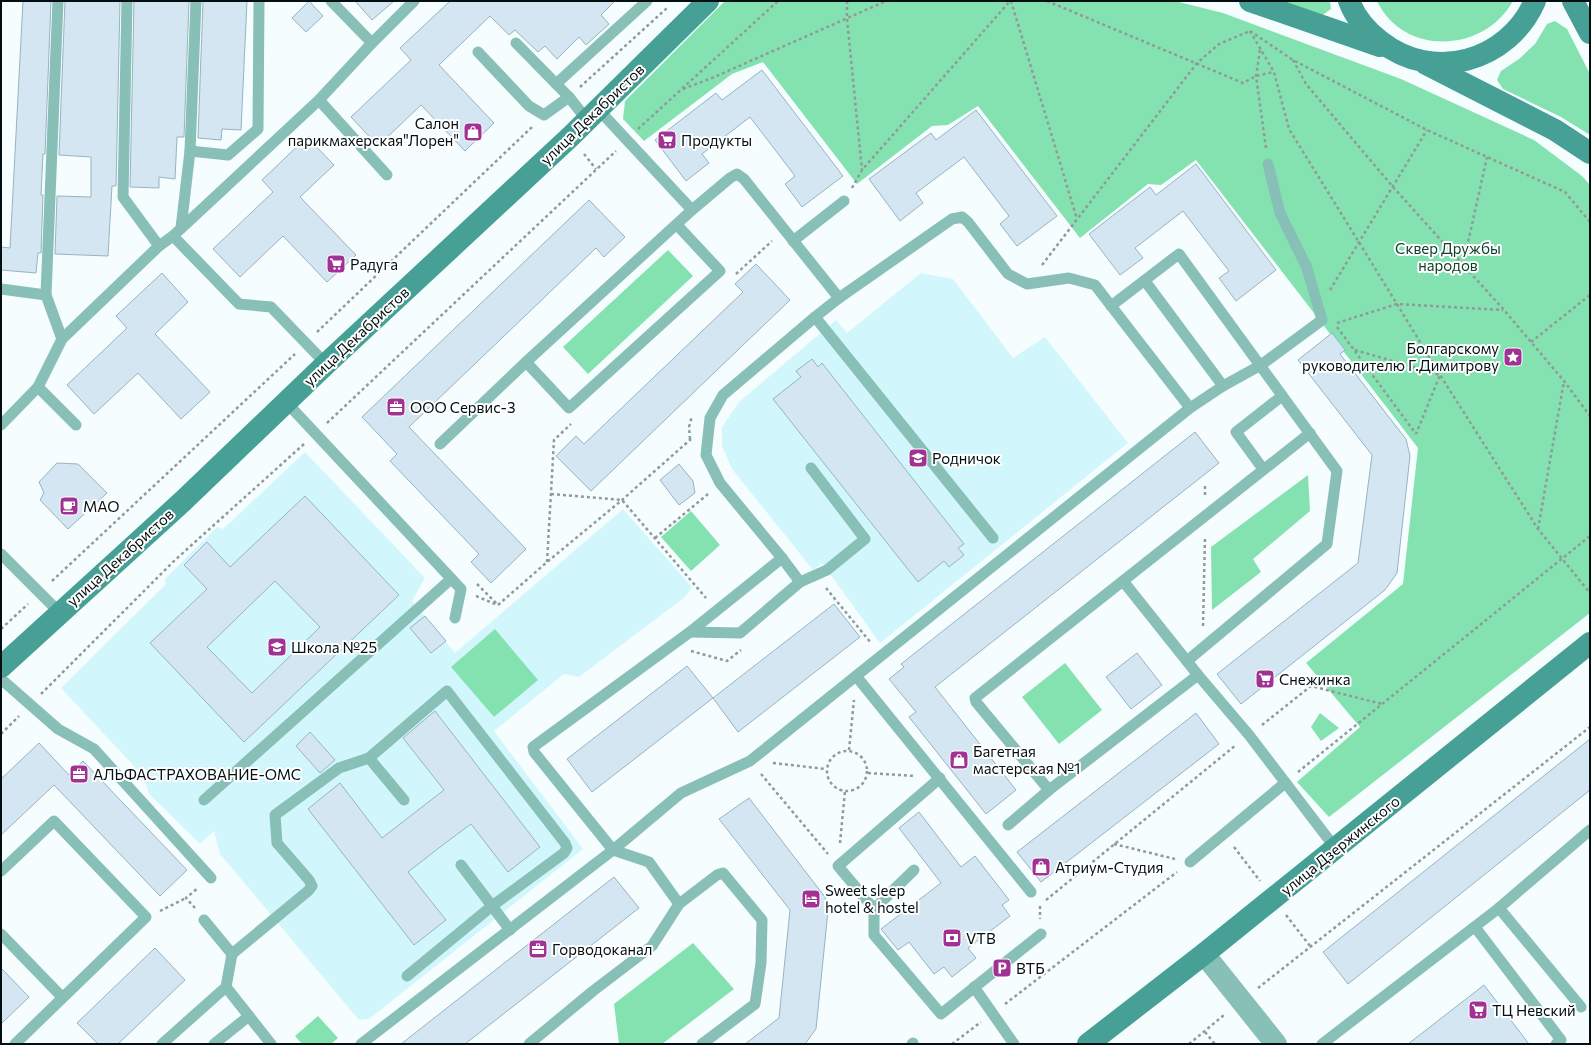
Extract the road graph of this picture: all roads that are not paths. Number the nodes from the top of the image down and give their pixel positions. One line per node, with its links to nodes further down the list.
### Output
1 (58, 1): 36 (lane)
2 (127, 1): 33 (lane)
3 (196, 1): 23 (lane)
4 (259, 1): 23 (lane)
5 (331, 1): 14 (lane)
6 (414, 1): 14 (lane)
7 (647, 1): 19 (lane)
8 (708, 1): 22 (main road, улица Декабристов)
9 (1250, 1): 16 (main road)
10 (1349, 1): 16 (main road)
11 (1536, 1): 18 (main road)
12 (1573, 1): 13 (main road)
13 (1590, 33)
14 (372, 43): 21 (lane)
15 (516, 43): 19 (lane)
16 (1391, 50): 18 (main road)
17 (478, 52): 20 (lane)
18 (1420, 61): 24 (main road)
19 (556, 84): 20 (lane)
20 (568, 98): 22 (lane)
21 (319, 100): 26 (lane); 30 (lane)
22 (592, 115): 28 (lane); 42 (main road, улица Декабристов)
23 (190, 151): 30 (lane)
24 (1590, 153)
25 (1268, 164): 43 (lane)
26 (387, 174)
27 (844, 201): 32 (lane)
28 (692, 210): 29 (lane); 32 (lane)
29 (677, 225): 41 (lane); 41 (lane)
30 (181, 228): 31 (lane)
31 (173, 236): 33 (lane); 42 (lane)
32 (793, 241): 37 (lane)
33 (159, 246): 40 (lane)
34 (1145, 281): 38 (lane); 43 (lane); 44 (lane)
35 (1, 289): 36 (lane)
36 (46, 295): 40 (lane)
37 (839, 298): 38 (lane); 39 (lane)
38 (1111, 306): 48 (lane)
39 (815, 317): 55 (lane); 57 (lane)
40 (62, 339): 45 (lane)
41 (526, 362): 52 (lane)
42 (326, 364): 47 (main road, улица Декабристов)
43 (1261, 365): 44 (lane); 46 (lane)
44 (1223, 386): 48 (lane)
45 (38, 387): 49 (lane); 50 (lane)
46 (1282, 396): 51 (lane); 54 (lane)
47 (286, 402): 58 (lane); 61 (main road, улица Декабристов)
48 (1190, 408): 68 (lane)
49 (1, 425)
50 (76, 425)
51 (1310, 433): 54 (lane); 65 (lane)
52 (440, 444)
53 (811, 468): 60 (lane)
54 (1263, 469): 59 (lane)
55 (992, 538)
56 (1, 554): 61 (lane)
57 (782, 558): 60 (lane); 63 (lane)
58 (451, 579): 62 (lane); 74 (lane)
59 (1123, 581): 65 (lane); 73 (lane)
60 (800, 582): 63 (lane)
61 (60, 613): 66 (main road, улица Декабристов)
62 (455, 618)
63 (690, 632): 79 (lane)
64 (1590, 643): 78 (main road, улица Дзержинского)
65 (1187, 661): 67 (lane)
66 (1, 667)
67 (1198, 675): 72 (lane); 73 (lane)
68 (856, 676): 71 (lane); 79 (lane)
69 (1, 679): 84 (lane)
70 (369, 758): 75 (lane); 87 (lane); 95 (lane)
71 (940, 778): 85 (lane); 89 (lane)
72 (1285, 783): 78 (lane); 80 (lane)
73 (1049, 790): 76 (lane)
74 (204, 800)
75 (404, 800)
76 (1008, 825)
77 (1590, 830): 88 (lane)
78 (1336, 849): 96 (main road, улица Дзержинского)
79 (613, 850): 86 (lane); 92 (lane)
80 (1190, 862)
81 (460, 865): 87 (lane)
82 (914, 870): 89 (lane)
83 (1, 871): 100 (lane)
84 (211, 878)
85 (1031, 892)
86 (679, 904): 103 (lane); 110 (lane)
87 (492, 906): 92 (lane); 97 (lane)
88 (1499, 908): 91 (lane); 101 (lane)
89 (874, 909): 99 (lane)
90 (204, 920): 95 (lane)
91 (1475, 927): 114 (lane); 115 (lane)
92 (510, 930): 108 (lane)
93 (1, 934): 100 (lane)
94 (1041, 934): 99 (lane)
95 (232, 954): 98 (lane)
96 (1204, 954): 112 (main road, улица Дзержинского); 113 (street)
97 (407, 976)
98 (226, 987): 102 (lane); 105 (lane)
99 (974, 987): 111 (lane)
100 (62, 997): 104 (lane)
101 (1581, 1007)
102 (249, 1016): 106 (lane); 107 (lane)
103 (542, 1040): 109 (lane)
104 (14, 1044)
105 (162, 1044)
106 (214, 1044)
107 (271, 1044)
108 (361, 1044)
109 (529, 1044)
110 (702, 1044)
111 (1014, 1044)
112 (1088, 1044)
113 (1276, 1044)
114 (1322, 1044)
115 (1556, 1044)

